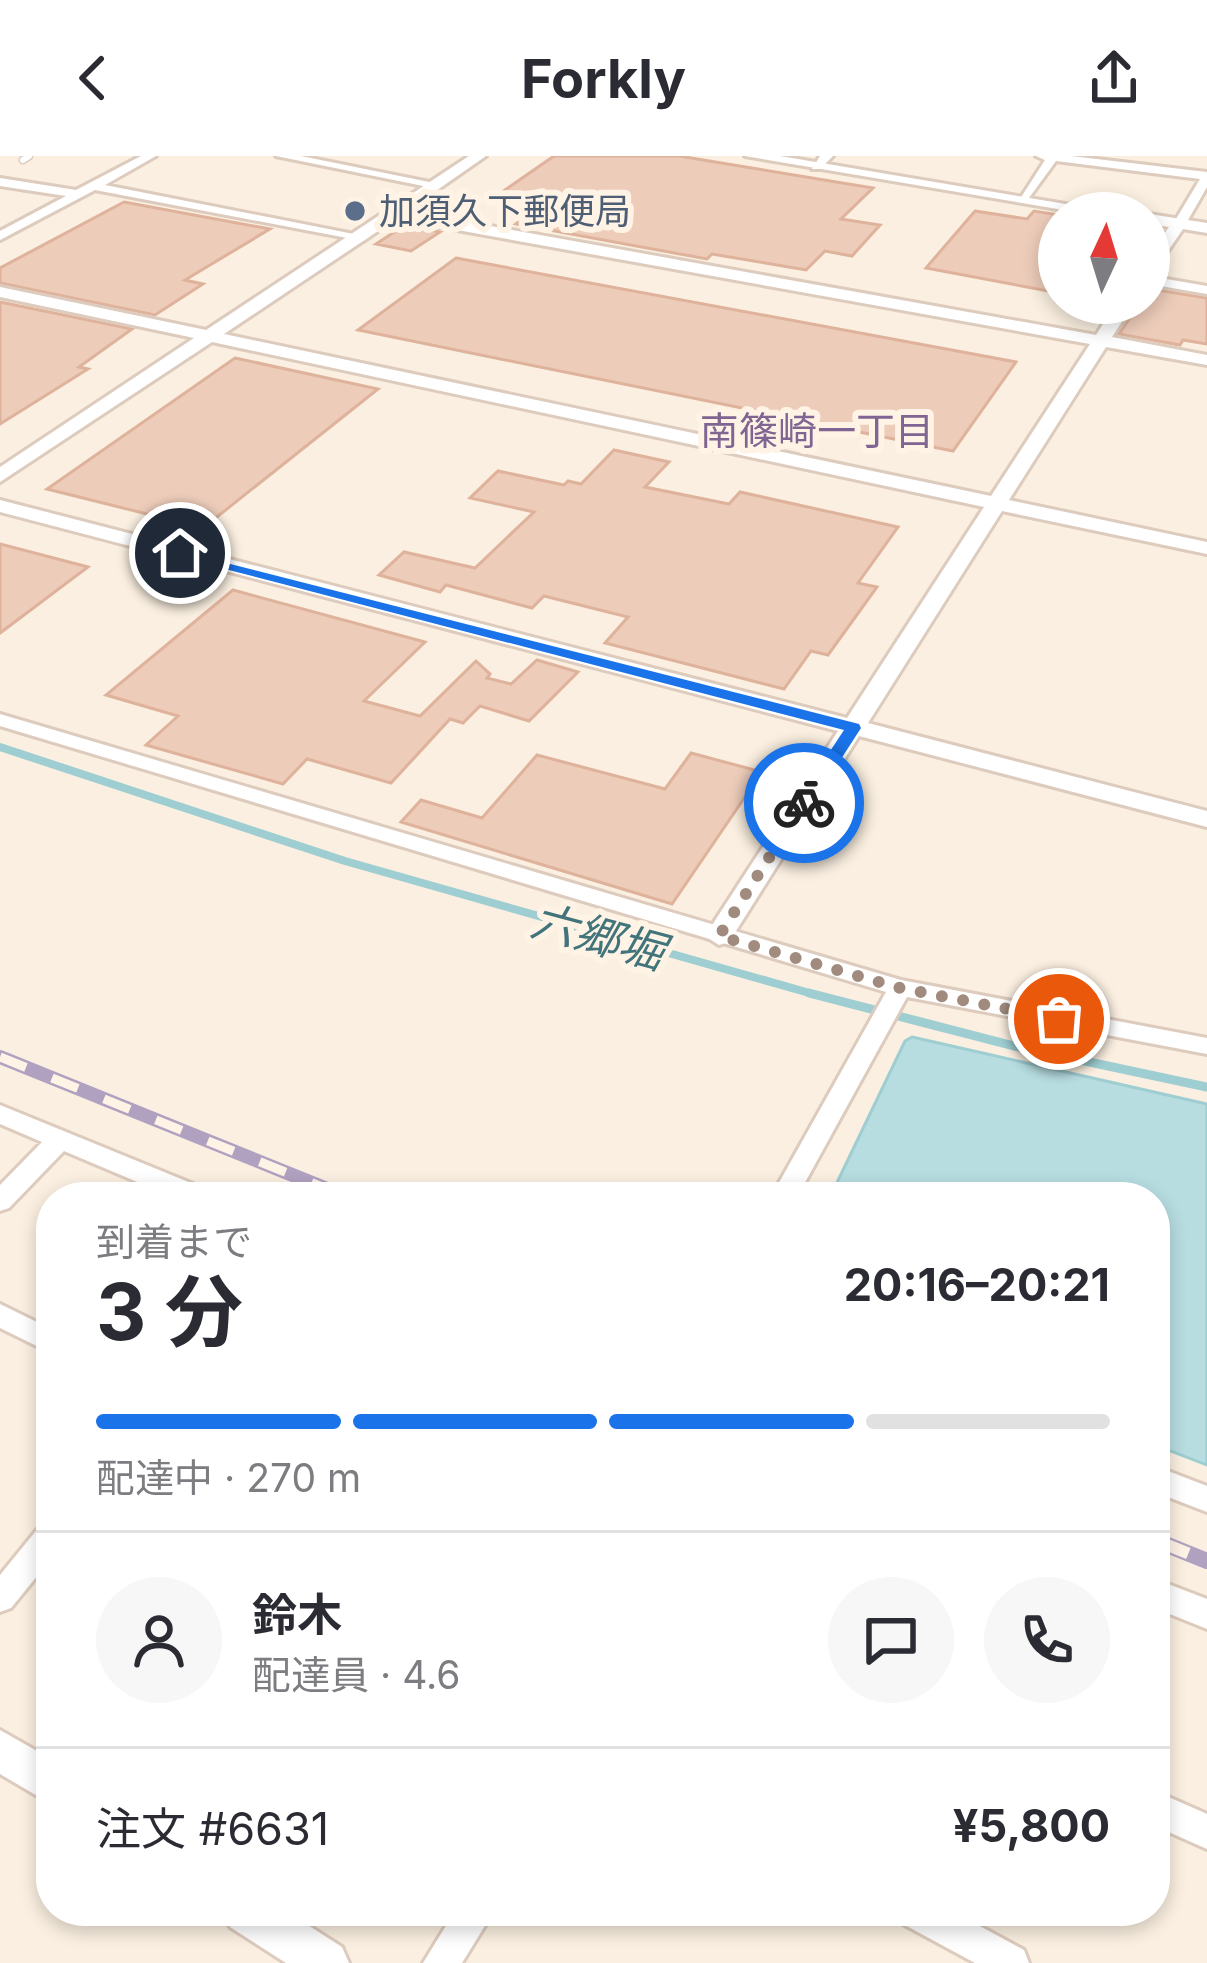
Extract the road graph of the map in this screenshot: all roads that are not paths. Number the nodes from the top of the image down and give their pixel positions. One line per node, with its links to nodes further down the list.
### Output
1 (151, 156): 11 (street)
2 (282, 156): 10 (street)
3 (479, 156): 10 (street)
4 (752, 156): 7 (street)
5 (1042, 156): 6 (street)
6 (1053, 158): 8 (street); 13 (street)
7 (822, 161): 13 (street)
8 (1207, 177): 17 (street)
9 (0, 182): 12 (street)
10 (438, 185): 15 (street)
11 (91, 186): 12 (street); 20 (street)
12 (76, 194): 19 (street)
13 (1022, 199): 14 (street)
14 (1038, 202)
15 (396, 214): 20 (street); 27 (street)
16 (1170, 222): 17 (street)
17 (1179, 224): 18 (street); 21 (street)
18 (1207, 228)
19 (0, 236)
20 (363, 237): 26 (street)
21 (1170, 237)
22 (1170, 284): 23 (street)
23 (1207, 290)
24 (0, 292): 26 (street)
25 (1112, 324): 27 (street)
26 (213, 338): 29 (street); 30 (street)
27 (1100, 342): 28 (street); 30 (street)
28 (1207, 360)
29 (0, 476)
30 (997, 503): 32 (street); 34 (street)
31 (0, 506): 34 (street)
32 (1207, 548)
33 (0, 720): 36 (street)
34 (853, 728): 35 (street); 36 (street)
35 (1207, 819)
36 (719, 936): 37 (street)
37 (900, 988): 38 (street); 42 (street)
38 (1207, 1046)
39 (0, 1114): 40 (street)
40 (60, 1139): 41 (street); 43 (street)
41 (163, 1182)
42 (792, 1182)
43 (0, 1201)
44 (3, 1321): 45 (street)
45 (36, 1335)
46 (1170, 1485): 47 (street)
47 (1207, 1499)
48 (36, 1554): 49 (street)
49 (0, 1598)
50 (1170, 1599): 51 (street)
51 (1207, 1614)
52 (0, 1750): 53 (street)
53 (36, 1774)
54 (1170, 1815): 55 (street)
55 (1207, 1832)
56 (269, 1926): 59 (street)
57 (466, 1926): 60 (street)
58 (947, 1926): 61 (street)
59 (326, 1963)
60 (441, 1963)
61 (1011, 1963)

